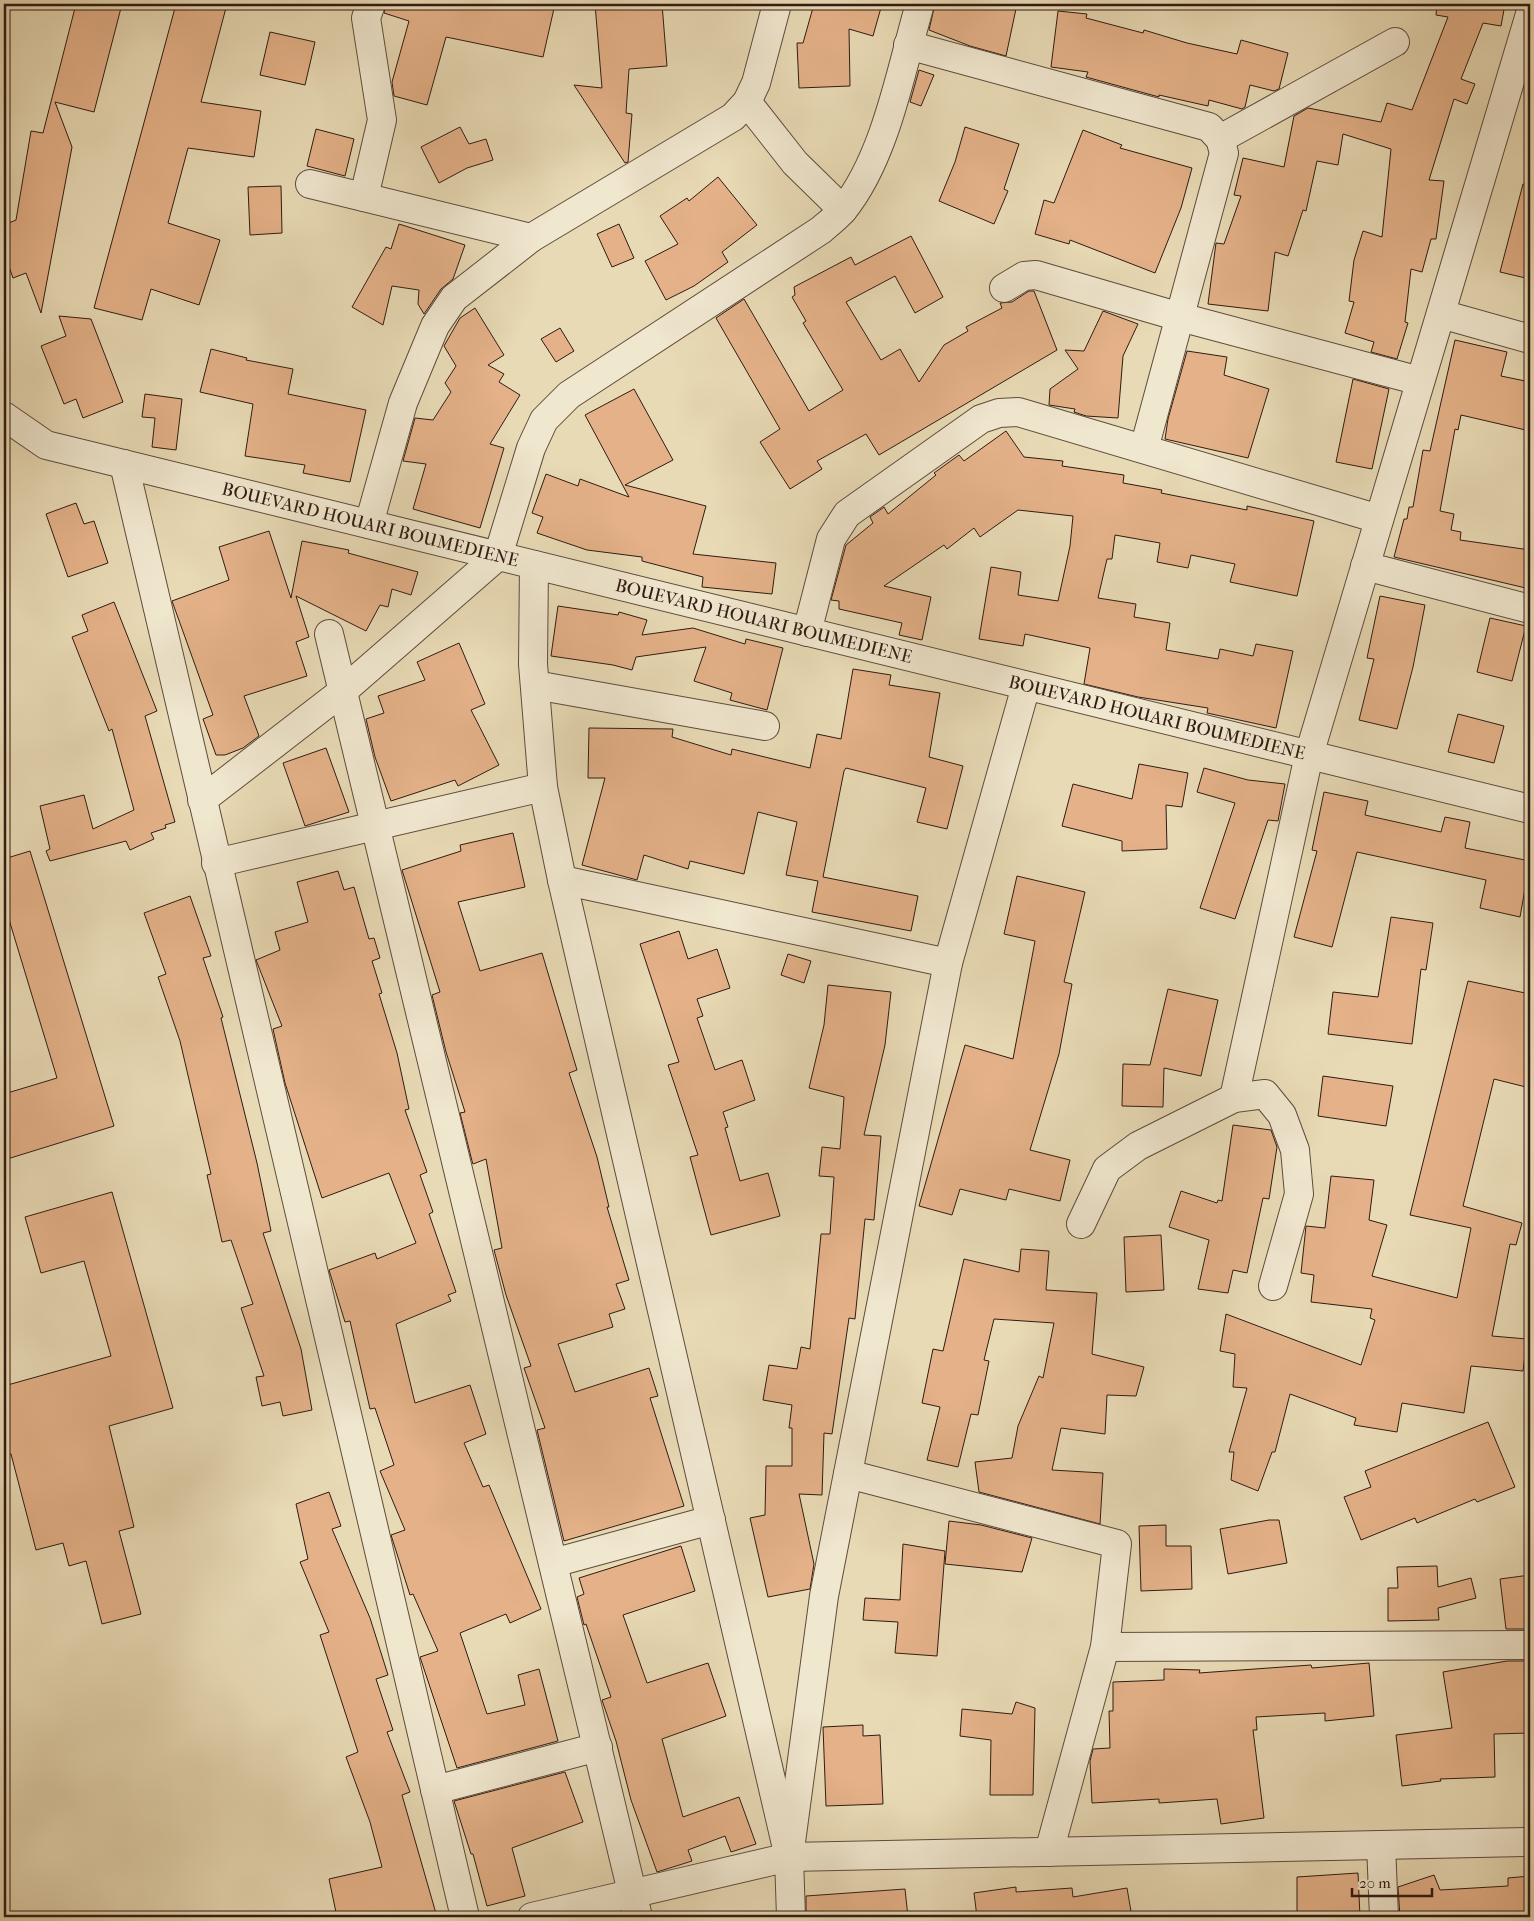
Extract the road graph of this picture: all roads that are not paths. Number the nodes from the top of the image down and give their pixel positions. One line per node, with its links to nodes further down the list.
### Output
1 (370, 4): 10 (street)
2 (777, 4): 7 (street)
3 (920, 4): 6 (street)
4 (1530, 14): 14 (street)
5 (1395, 42): 8 (street)
6 (908, 45): 8 (street); 11 (street)
7 (747, 102): 11 (street); 12 (street)
8 (1220, 138): 15 (street)
9 (310, 184): 10 (street)
10 (364, 197): 12 (street)
11 (843, 210): 23 (street)
12 (531, 238): 22 (street)
13 (1004, 288): 15 (street)
14 (1440, 314): 16 (street); 17 (street)
15 (1180, 317): 17 (street); 19 (street)
16 (1530, 339)
17 (1420, 381): 21 (street)
18 (4, 416): 20 (street, BOUEVARD HOUARI BOUMEDIENE)
19 (1144, 449): 21 (street); 27 (street)
20 (124, 464): 22 (street, BOUEVARD HOUARI BOUMEDIENE); 35 (street)
21 (1379, 519): 25 (street)
22 (369, 524): 23 (street, BOUEVARD HOUARI BOUMEDIENE)
23 (498, 556): 24 (street, BOUEVARD HOUARI BOUMEDIENE); 31 (street)
24 (534, 565): 27 (street, BOUEVARD HOUARI BOUMEDIENE); 29 (street)
25 (1365, 566): 26 (street); 33 (street)
26 (1530, 609)
27 (807, 632): 30 (street, BOUEVARD HOUARI BOUMEDIENE)
28 (329, 634): 31 (street)
29 (535, 685): 32 (street); 34 (street)
30 (1026, 686): 33 (street, BOUEVARD HOUARI BOUMEDIENE); 40 (street)
31 (342, 691): 35 (street); 37 (street)
32 (765, 726)
33 (1309, 755): 36 (street, BOUEVARD HOUARI BOUMEDIENE); 41 (street)
34 (543, 787): 37 (street); 39 (street)
35 (202, 800): 38 (street)
36 (1530, 809)
37 (375, 827): 38 (street); 46 (street)
38 (216, 863): 50 (street)
39 (562, 880): 40 (street); 45 (street)
40 (948, 964): 44 (street)
41 (1234, 1098): 42 (street); 43 (street)
42 (1081, 1224)
43 (1273, 1286)
44 (848, 1474): 48 (street); 54 (street)
45 (711, 1520): 46 (street); 54 (street)
46 (553, 1563): 49 (street)
47 (1530, 1645): 48 (street)
48 (1105, 1647): 53 (street)
49 (598, 1748): 50 (street); 55 (street)
50 (435, 1790): 56 (street)
51 (1530, 1842): 52 (street)
52 (1382, 1845): 53 (street); 59 (street)
53 (1049, 1852): 54 (street)
54 (789, 1857): 55 (street); 58 (street)
55 (636, 1905): 57 (street)
56 (465, 1917)
57 (532, 1917)
58 (791, 1917)
59 (1384, 1917)

